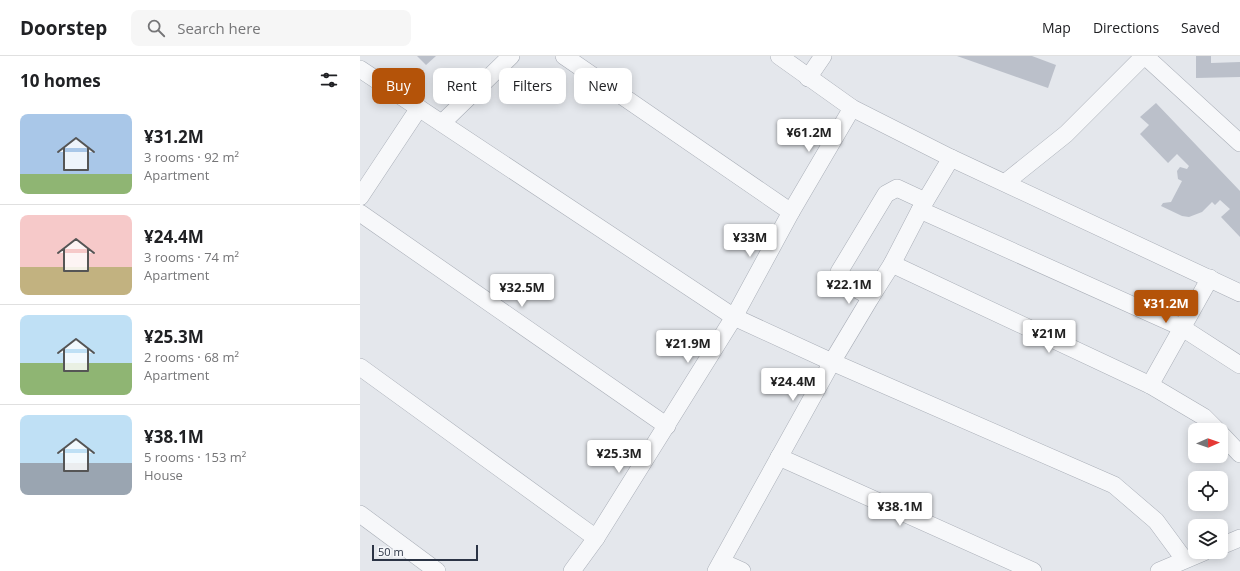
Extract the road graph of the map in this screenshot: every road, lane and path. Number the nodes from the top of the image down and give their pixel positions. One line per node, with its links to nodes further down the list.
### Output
1 (511, 56): 10 (street)
2 (564, 56): 16 (street)
3 (780, 56): 7 (street)
4 (823, 56): 7 (street)
5 (1144, 56): 11 (street); 13 (street)
6 (360, 69): 8 (street)
7 (808, 78): 9 (street)
8 (419, 108): 10 (street); 14 (street)
9 (852, 108): 12 (street); 16 (street)
10 (442, 123): 22 (street)
11 (1240, 143)
12 (951, 158): 13 (street); 15 (street)
13 (1006, 182): 19 (street)
14 (360, 197)
15 (923, 205): 18 (street); 21 (street); 23 (street)
16 (791, 212): 22 (street)
17 (360, 213): 29 (street)
18 (892, 264): 21 (street); 27 (street)
19 (1210, 278): 20 (street); 23 (street)
20 (1240, 293)
21 (870, 297): 24 (street)
22 (734, 317): 24 (street); 29 (street)
23 (1181, 327): 25 (street); 27 (street)
24 (832, 362): 32 (street); 38 (street)
25 (1240, 365)
26 (360, 367): 34 (street)
27 (1150, 385): 28 (street)
28 (1210, 423)
29 (667, 426): 34 (street)
30 (1228, 441): 31 (street)
31 (1240, 454)
32 (778, 457): 39 (street); 43 (street)
33 (360, 514): 40 (street)
34 (596, 538): 41 (street)
35 (1240, 538): 36 (street)
36 (1228, 543)
37 (1188, 558): 38 (street)
38 (1184, 559): 44 (street)
39 (719, 566): 42 (street)
40 (438, 571)
41 (572, 571)
42 (742, 571)
43 (1033, 571)
44 (1159, 571)

